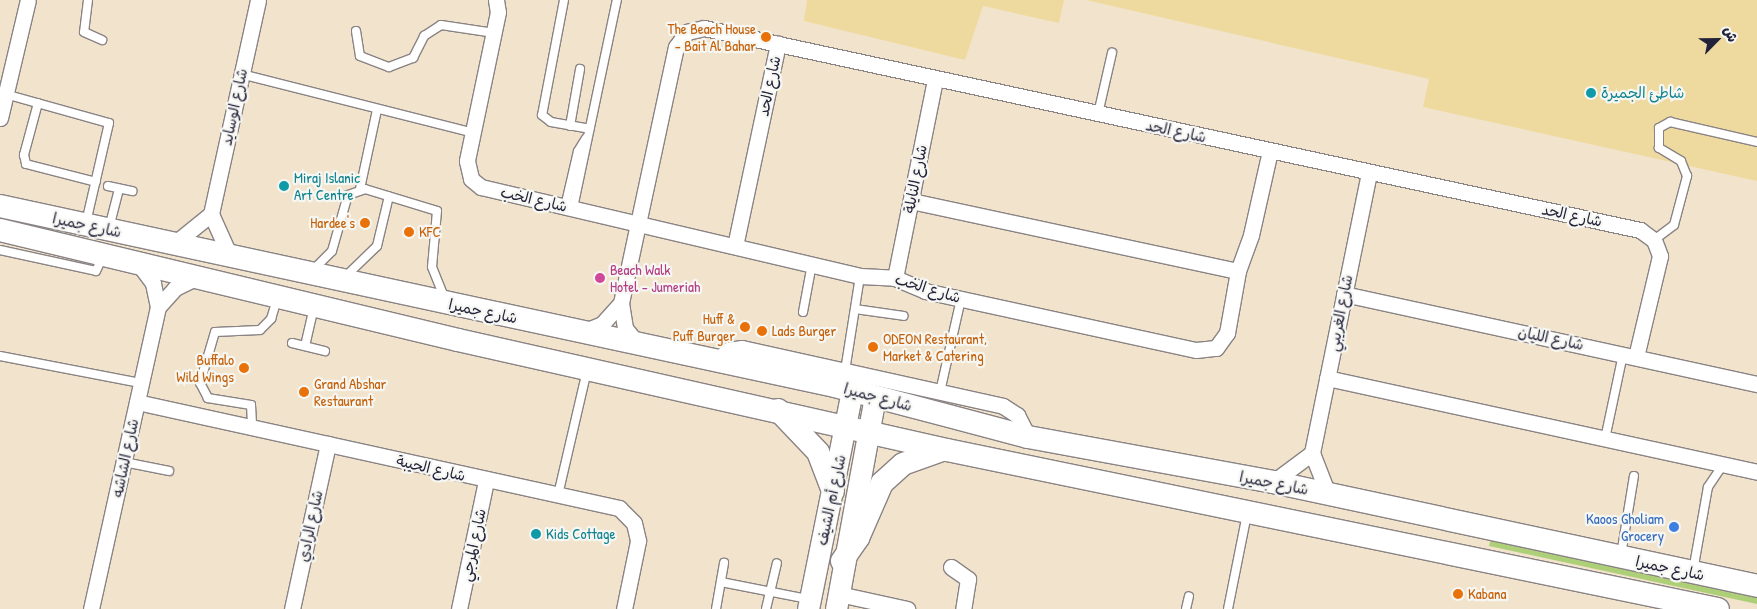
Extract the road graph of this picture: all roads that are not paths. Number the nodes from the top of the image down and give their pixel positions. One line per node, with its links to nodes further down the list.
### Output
1 (28, 0): 15 (street)
2 (88, 0): 9 (lane)
3 (258, 0): 13 (street, شارع الوسايد)
4 (496, 0): 8 (street)
5 (564, 0): 20 (lane)
6 (617, 0): 21 (lane)
7 (356, 31): 8 (lane)
8 (494, 33): 22 (street)
9 (102, 40)
10 (778, 44): 14 (street, شارع الحد); 36 (street); 42 (street, شارع الحد)
11 (1112, 53): 18 (lane)
12 (580, 69): 20 (lane)
13 (241, 74): 17 (lane); 35 (street, شارع الوسايد)
14 (935, 80): 18 (street, شارع الحد); 32 (street, شارع النايلة)
15 (5, 94): 16 (lane); 19 (street)
16 (38, 103): 26 (lane); 26 (lane)
17 (377, 110): 22 (lane); 29 (lane)
18 (1098, 114): 24 (street, شارع الحد)
19 (0, 118)
20 (570, 126): 21 (lane)
21 (588, 129): 34 (lane)
22 (475, 133): 34 (street, شارع الخب)
23 (1757, 142): 40 (lane)
24 (1270, 151): 25 (street, شارع الحد); 49 (street, شارع الخب)
25 (1369, 173): 40 (street, شارع الحد); 55 (street, شارع الغريبي)
26 (96, 182): 37 (lane)
27 (108, 186): 28 (lane)
28 (119, 189): 30 (lane); 39 (lane)
29 (360, 189): 31 (lane); 48 (lane)
30 (132, 191)
31 (389, 196): 53 (lane); 59 (lane)
32 (911, 201): 49 (street); 52 (street, شارع النايلة)
33 (3, 204): 37 (main road, شارع جميرا)
34 (569, 207): 36 (street, شارع الخب)
35 (211, 214): 41 (street); 45 (street)
36 (641, 224): 42 (street, شارع الخب); 57 (street)
37 (86, 225): 39 (main road, شارع جميرا)
38 (0, 230): 44 (main road, شارع جميرا)
39 (109, 230): 41 (main road, شارع جميرا)
40 (1654, 240): 69 (street)
41 (175, 243): 45 (main road, شارع جميرا)
42 (735, 246): 47 (street, شارع الخب)
43 (0, 250): 44 (lane)
44 (104, 253): 46 (main road, شارع جميرا)
45 (229, 254): 48 (main road, شارع جميرا)
46 (134, 260): 50 (main road, شارع جميرا); 60 (street, شارع الشاشه)
47 (812, 264): 51 (street, شارع الخب); 62 (lane)
48 (309, 272): 53 (main road, شارع جميرا)
49 (1238, 272): 56 (street, شارع الخب)
50 (203, 275): 54 (main road, شارع جميرا); 60 (street)
51 (860, 276): 52 (street, شارع الخب); 61 (lane)
52 (895, 278): 56 (street, شارع الخب)
53 (341, 280): 59 (main road, شارع جميرا)
54 (278, 294): 58 (main road, شارع جميرا); 80 (lane)
55 (1344, 294): 69 (street, شارع الليان); 72 (street, شارع الغريبي)
56 (961, 299): 76 (lane)
57 (621, 303): 64 (street); 66 (street)
58 (315, 304): 67 (lane); 71 (main road, شارع جميرا)
59 (447, 304): 64 (main road, شارع جميرا)
60 (158, 306): 74 (street, شارع الشاشه)
61 (855, 309): 63 (lane); 73 (lane)
62 (803, 312)
63 (904, 316)
64 (585, 332): 66 (main road, شارع جميرا)
65 (292, 342): 67 (lane)
66 (637, 343): 73 (main road, شارع جميرا)
67 (305, 346): 68 (lane)
68 (325, 351)
69 (1630, 355): 75 (street, شارع الليان); 84 (lane)
70 (0, 356): 74 (lane)
71 (587, 368): 79 (main road, شارع جميرا); 97 (lane)
72 (1327, 378): 84 (street); 87 (street, شارع الغريبي)
73 (848, 381): 76 (street); 77 (main road, شارع جميرا); 81 (main road, شارع أم الشيف)
74 (140, 383): 78 (street, شارع الشاشه)
75 (1757, 384)
76 (940, 392): 83 (street)
77 (875, 397): 82 (main road, شارع أم الشيف); 83 (main road, شارع جميرا)
78 (137, 402): 80 (street, شارع الحيبة); 88 (street, شارع الشاشه)
79 (775, 408): 81 (main road, شارع جميرا); 95 (main road)
80 (252, 424): 85 (street, شارع الحيبة)
81 (846, 426): 82 (main road, شارع جميرا); 95 (main road, شارع أم الشيف)
82 (869, 431): 86 (main road, شارع جميرا); 100 (main road, شارع أم الشيف)
83 (1028, 437): 94 (main road, شارع جميرا)
84 (1605, 439): 89 (street)
85 (328, 444): 93 (street, شارع الحيبة); 112 (street, شارع الرادي)
86 (947, 450): 98 (main road, شارع جميرا); 100 (main road)
87 (1312, 453): 94 (street); 96 (street)
88 (124, 462): 90 (lane); 111 (street, شارع الشاشه)
89 (1723, 465): 91 (street); 104 (lane)
90 (169, 471)
91 (1757, 472)
92 (1634, 476): 99 (lane)
93 (486, 481): 97 (street, شارع الحيبة); 113 (street, شارع المرجي)
94 (1273, 482): 96 (main road, شارع جميرا)
95 (833, 491): 110 (main road, شارع أم الشيف)
96 (1328, 494): 99 (main road, شارع جميرا)
97 (558, 495): 114 (street, شارع الحيبة)
98 (1248, 510): 120 (lane); 121 (main road, شارع جميرا)
99 (1621, 558): 104 (main road, شارع جميرا)
100 (842, 561): 109 (main road, شارع أم الشيف)
101 (724, 563): 105 (lane)
102 (776, 563): 107 (lane)
103 (951, 567): 118 (street)
104 (1693, 573): 106 (main road, شارع جميرا)
105 (721, 582): 107 (lane); 115 (lane)
106 (1757, 586)
107 (770, 592): 110 (lane); 116 (lane)
108 (1189, 596): 119 (lane)
109 (838, 602): 117 (street)
110 (809, 604)
111 (91, 609)
112 (292, 609)
113 (459, 609)
114 (624, 609)
115 (716, 609)
116 (766, 609)
117 (907, 609)
118 (963, 609)
119 (1186, 609)
120 (1228, 609)
121 (1718, 609)

